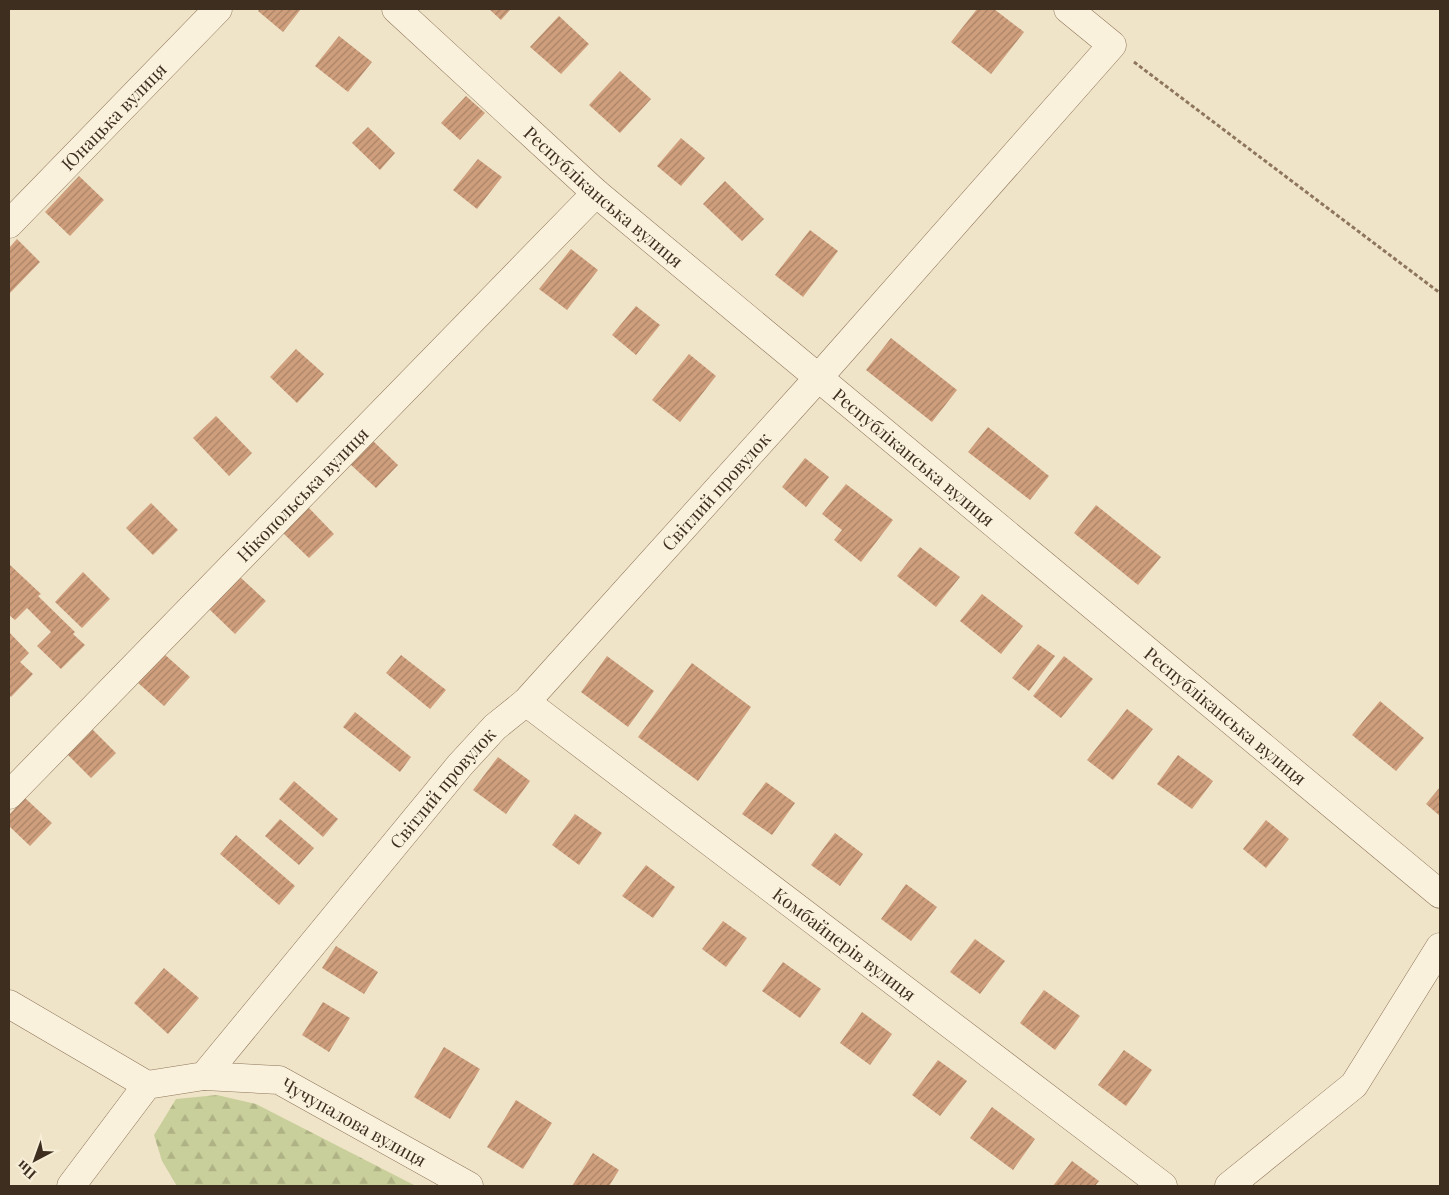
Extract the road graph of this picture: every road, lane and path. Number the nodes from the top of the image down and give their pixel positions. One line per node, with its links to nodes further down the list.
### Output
1 (218, 9): 6 (street, Юнацька вулиця)
2 (396, 9): 5 (street, Республіканська вулиця)
3 (1068, 9): 4 (street)
4 (1112, 45): 7 (path); 8 (street, Світлий провулок)
5 (596, 193): 8 (street, Республіканська вулиця); 10 (street, Нікопольська вулиця)
6 (9, 224)
7 (1440, 292)
8 (818, 378): 9 (street, Світлий провулок); 11 (street, Республіканська вулиця)
9 (526, 702): 14 (street, Світлий провулок); 18 (street, Комбайнерів вулиця)
10 (9, 795)
11 (1440, 894)
12 (1440, 947): 19 (street)
13 (9, 1004): 15 (street)
14 (204, 1076): 15 (street); 17 (street, Чучупалова вулиця)
15 (147, 1084): 16 (street)
16 (71, 1186)
17 (468, 1186)
18 (1163, 1186)
19 (1229, 1186)

